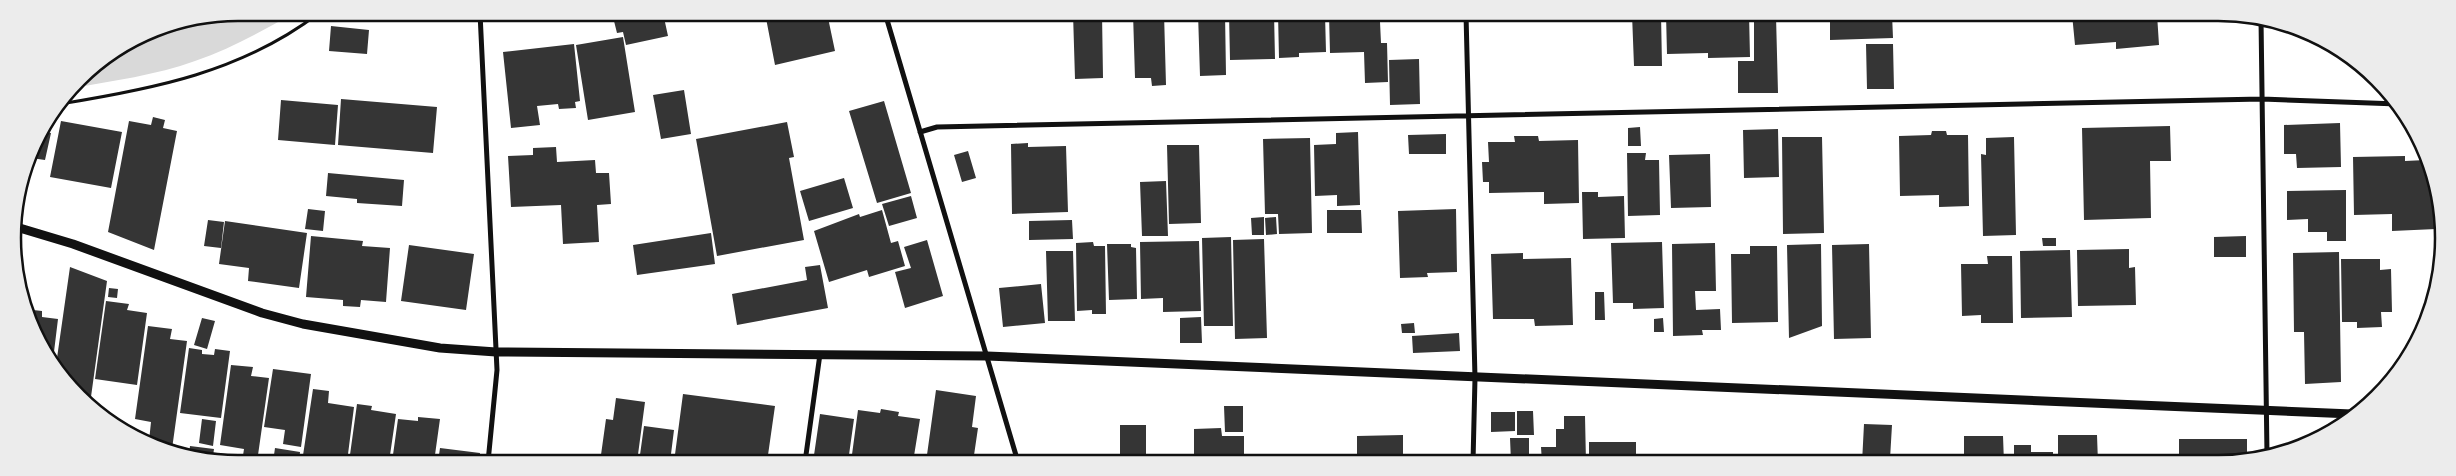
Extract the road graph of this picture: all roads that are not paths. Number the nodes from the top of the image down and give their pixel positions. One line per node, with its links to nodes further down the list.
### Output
1 (480, 21): 10 (street)
2 (887, 21): 8 (street)
3 (1466, 21): 7 (street)
4 (2261, 25): 5 (street)
5 (2262, 99): 6 (street); 7 (street); 14 (street)
6 (2388, 104)
7 (1468, 116): 8 (street); 13 (street)
8 (920, 132): 12 (street)
9 (22, 229): 10 (street)
10 (496, 352): 11 (street); 17 (street)
11 (820, 354): 12 (street); 18 (street)
12 (987, 356): 13 (street); 19 (street)
13 (1475, 378): 14 (street); 20 (street)
14 (2266, 411): 15 (street); 16 (street)
15 (2344, 414)
16 (2267, 449)
17 (489, 455)
18 (806, 455)
19 (1016, 455)
20 (1473, 455)

